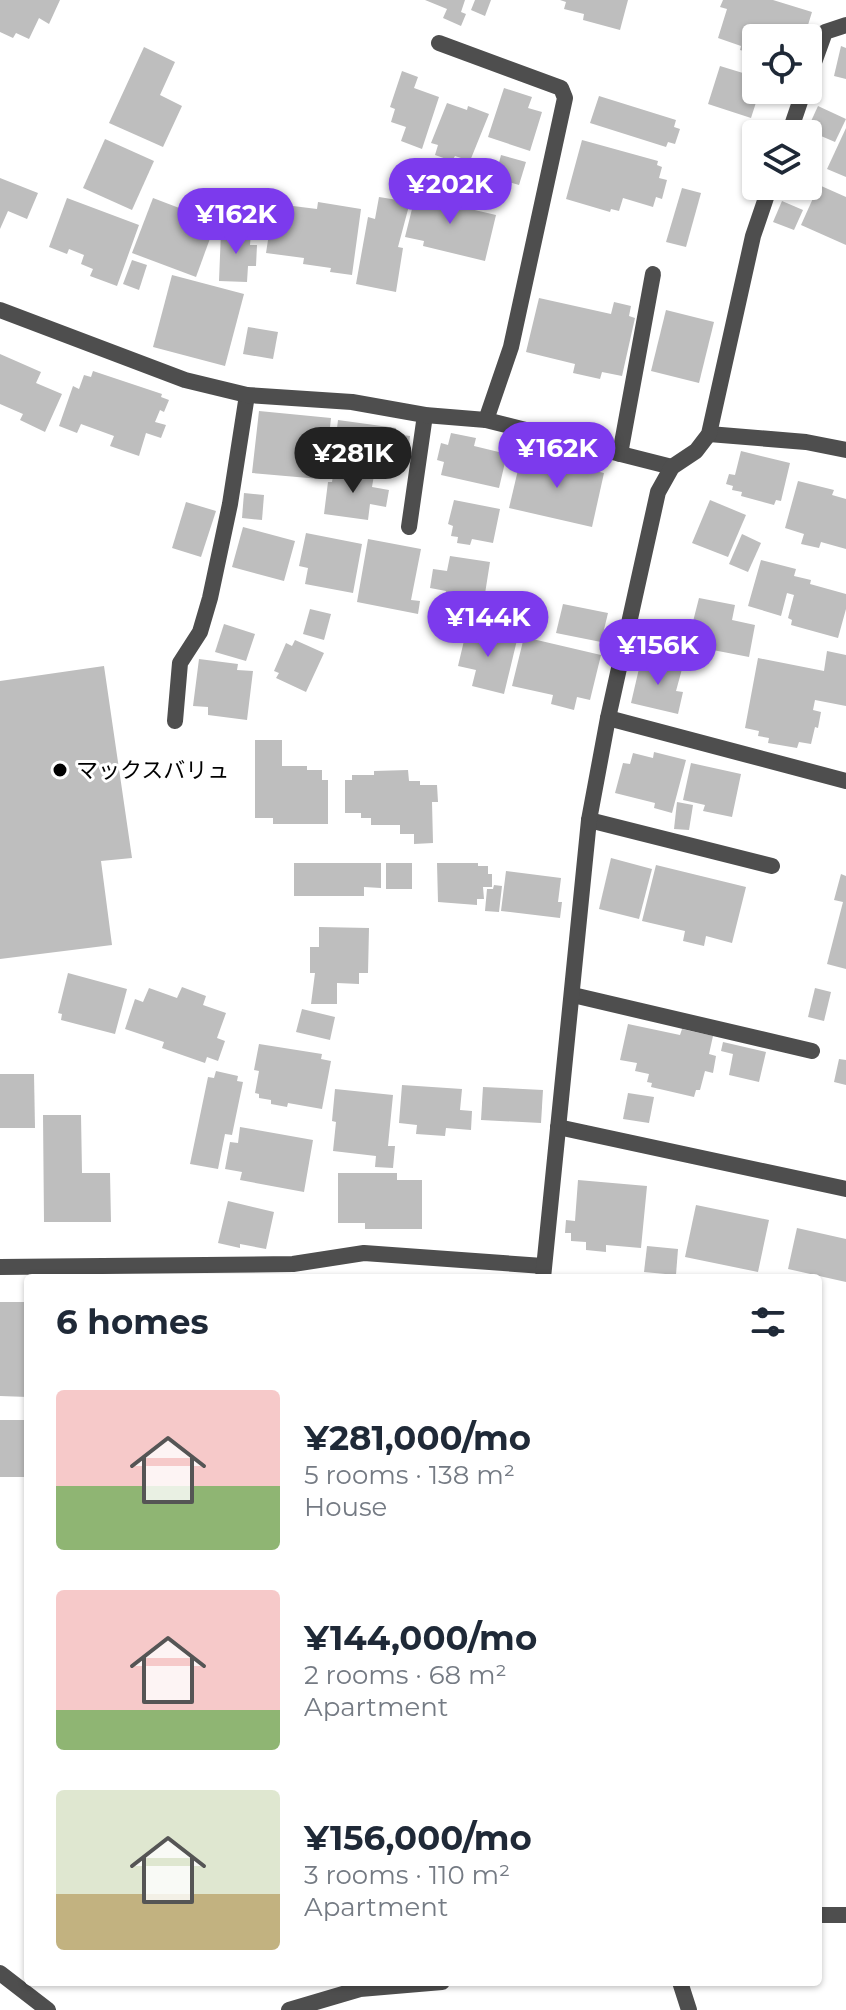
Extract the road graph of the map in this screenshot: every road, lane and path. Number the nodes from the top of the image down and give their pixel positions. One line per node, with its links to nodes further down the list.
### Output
1 (846, 25): 2 (street)
2 (822, 40)
3 (439, 43): 9 (street)
4 (765, 200): 10 (street)
5 (653, 274): 12 (street)
6 (0, 310): 7 (street)
7 (247, 395): 8 (street); 16 (street)
8 (425, 415): 9 (street); 14 (street)
9 (486, 420): 12 (street)
10 (709, 434): 11 (street); 13 (street)
11 (846, 450)
12 (620, 454): 13 (street)
13 (672, 467): 15 (street)
14 (409, 527)
15 (608, 718): 17 (street); 18 (street)
16 (175, 721)
17 (846, 781)
18 (589, 820): 19 (street); 20 (street)
19 (772, 866)
20 (573, 995): 21 (street); 22 (street)
21 (812, 1051)
22 (558, 1127): 23 (street); 27 (street)
23 (846, 1189)
24 (0, 1267): 26 (street)
25 (295, 1271): 26 (street); 27 (street)
26 (66, 1272)
27 (543, 1272)
28 (822, 1915): 29 (street)
29 (846, 1915)
30 (0, 1973): 33 (street)
31 (395, 1986): 34 (street)
32 (681, 1986): 35 (street)
33 (48, 2010)
34 (289, 2010)
35 (689, 2010)

